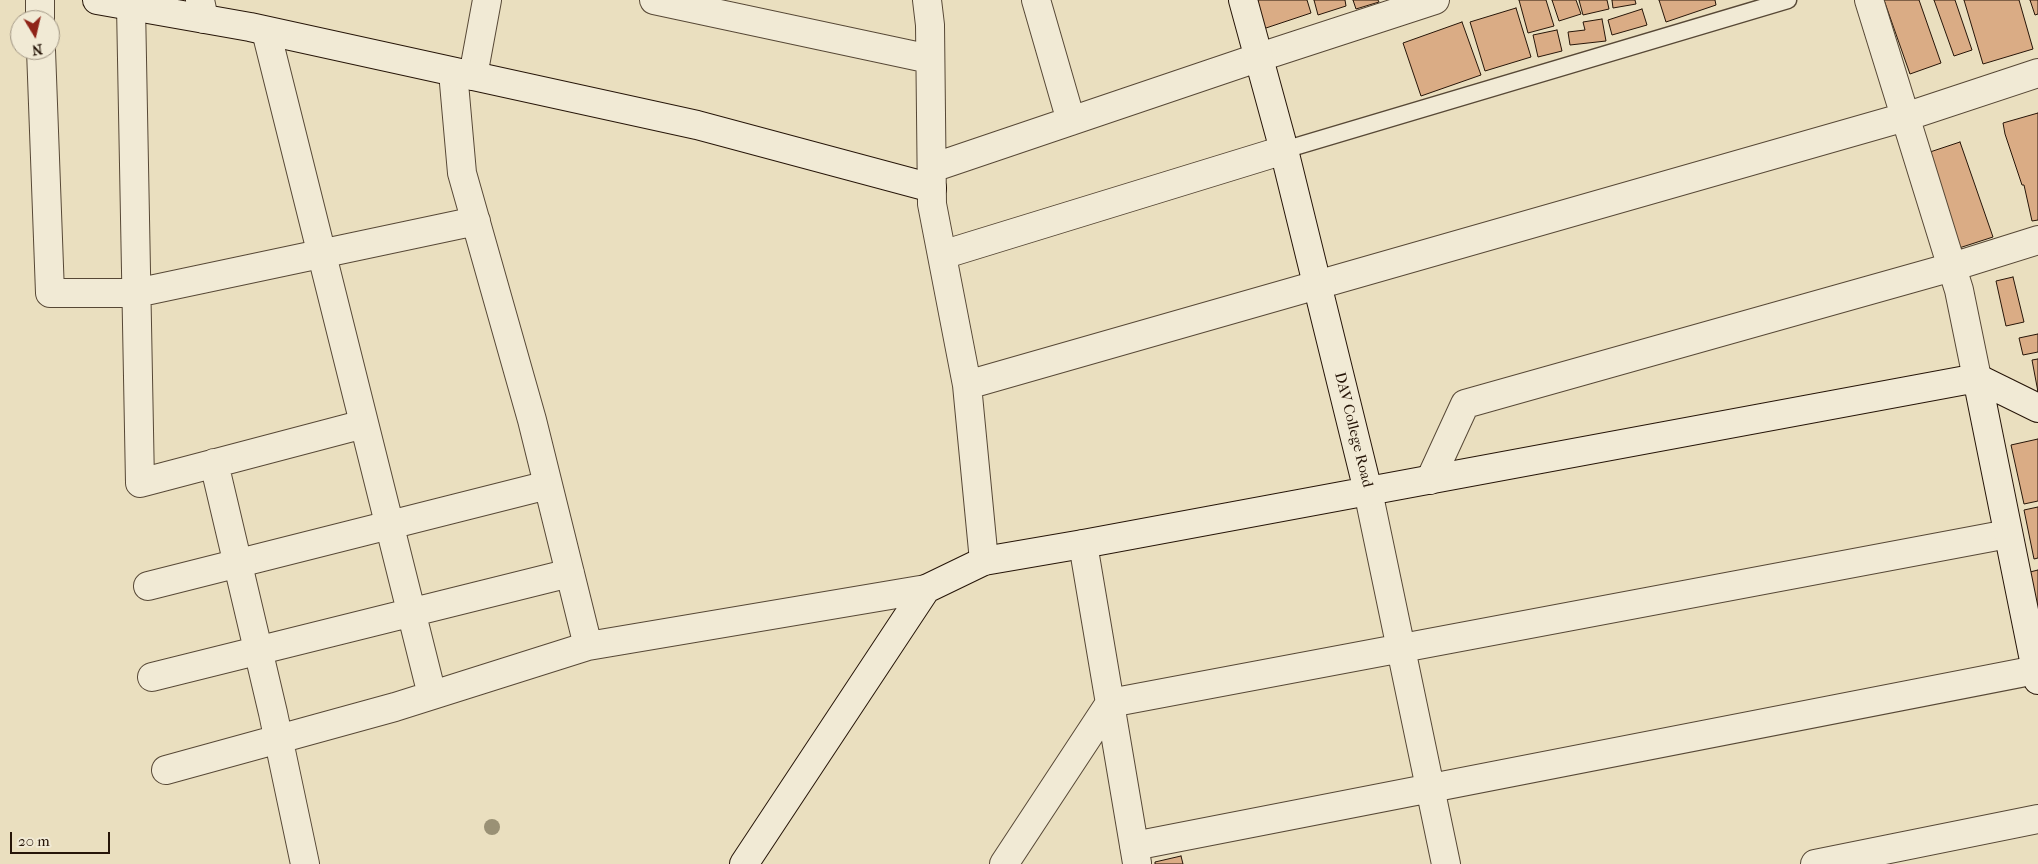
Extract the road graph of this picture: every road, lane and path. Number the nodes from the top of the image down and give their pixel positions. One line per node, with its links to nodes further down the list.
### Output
1 (97, 0): 10 (street)
2 (487, 0): 17 (street)
3 (654, 0): 14 (street)
4 (927, 0): 14 (street)
5 (1036, 0): 19 (street)
6 (1243, 0): 13 (street, DAV College Road)
7 (1435, 0): 13 (street)
8 (1788, 0): 20 (lane)
9 (1869, 0): 18 (street)
10 (131, 6): 11 (street); 28 (street)
11 (202, 9): 12 (street)
12 (266, 31): 17 (street); 24 (street)
13 (1260, 57): 19 (street); 20 (street, DAV College Road)
14 (930, 59): 21 (street)
15 (41, 60): 28 (street)
16 (2038, 73): 18 (street)
17 (463, 74): 21 (street); 22 (street)
18 (1905, 117): 26 (street); 27 (street)
19 (1071, 121): 21 (street)
20 (1284, 150): 25 (street); 27 (street, DAV College Road)
21 (932, 178): 25 (street)
22 (476, 221): 24 (street); 35 (street)
23 (2038, 240): 26 (street)
24 (322, 254): 28 (street); 32 (street)
25 (942, 255): 30 (street)
26 (1952, 267): 29 (street); 34 (street)
27 (1317, 285): 30 (street); 36 (street, DAV College Road)
28 (136, 293): 33 (street)
29 (1977, 378): 31 (street); 34 (street); 38 (street)
30 (967, 385): 40 (street)
31 (2038, 408)
32 (364, 424): 33 (street); 37 (street)
33 (214, 464): 41 (street)
34 (1430, 480): 36 (street)
35 (548, 485): 37 (street); 42 (street)
36 (1368, 491): 39 (street); 47 (street, DAV College Road)
37 (390, 525): 41 (street); 45 (street)
38 (2008, 534): 47 (street); 49 (street)
39 (1083, 544): 40 (street); 52 (street)
40 (984, 561): 44 (street)
41 (238, 563): 43 (street); 48 (street)
42 (570, 572): 45 (street); 46 (street)
43 (148, 586)
44 (926, 589): 46 (street); 59 (street)
45 (412, 612): 48 (street); 51 (street)
46 (588, 646): 51 (street)
47 (1400, 648): 52 (street); 55 (street, DAV College Road)
48 (258, 650): 50 (street); 53 (street)
49 (2037, 675): 55 (street)
50 (152, 677)
51 (432, 695): 53 (street)
52 (1110, 703): 57 (street); 60 (street)
53 (278, 739): 54 (street); 58 (street)
54 (166, 770)
55 (1430, 789): 57 (street); 61 (street, DAV College Road)
56 (2038, 819): 62 (street)
57 (1136, 855)
58 (305, 864)
59 (744, 864)
60 (1004, 864)
61 (1446, 864)
62 (1815, 864)

